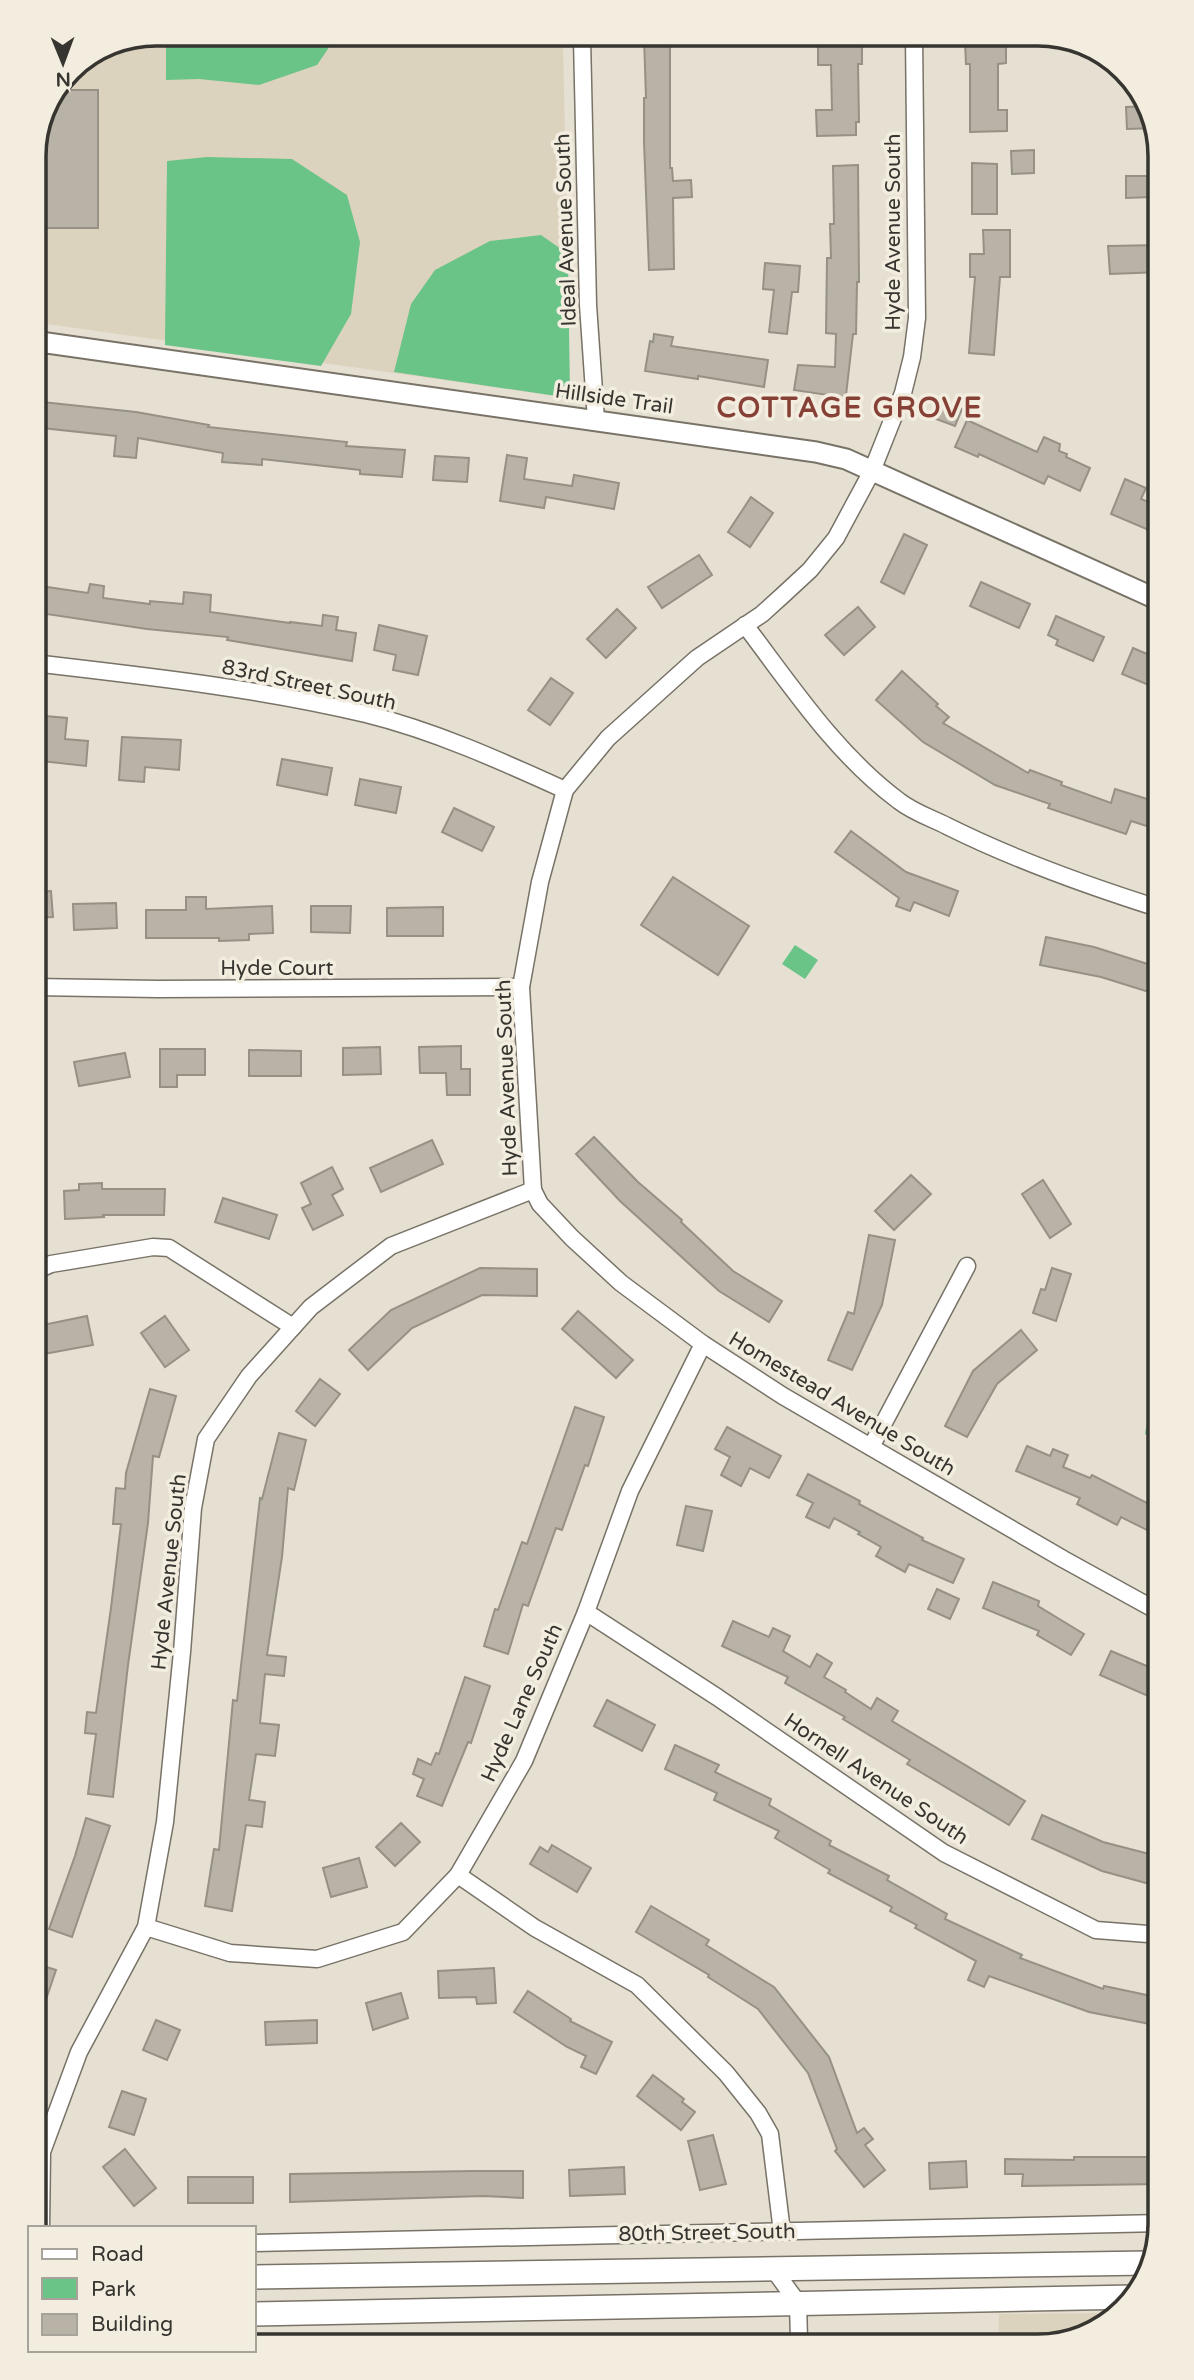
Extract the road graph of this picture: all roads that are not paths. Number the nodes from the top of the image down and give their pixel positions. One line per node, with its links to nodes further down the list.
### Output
1 (582, 46): 4 (street, Ideal Avenue South)
2 (914, 46): 5 (street, Hyde Avenue South)
3 (46, 343): 4 (street, Hillside Trail)
4 (596, 420): 5 (street, Hillside Trail)
5 (872, 471): 6 (street, Hillside Trail); 7 (street, Hyde Avenue South)
6 (1148, 595)
7 (745, 625): 9 (street, Hyde Avenue South); 10 (street)
8 (46, 665): 9 (street, 83rd Street South)
9 (565, 790): 12 (street, Hyde Avenue South)
10 (1148, 905)
11 (46, 986): 12 (street, Hyde Court)
12 (521, 987): 13 (street, Hyde Avenue South)
13 (533, 1190): 16 (street, Hyde Avenue South); 17 (street, Homestead Avenue South)
14 (45, 1266): 16 (street)
15 (968, 1266): 18 (street)
16 (293, 1327): 22 (street, Hyde Avenue South)
17 (703, 1344): 18 (street, Homestead Avenue South); 20 (street, Hyde Lane South)
18 (871, 1447): 19 (street, Homestead Avenue South)
19 (1148, 1605)
20 (586, 1612): 21 (street, Hyde Lane South); 23 (street, Hornell Avenue South)
21 (458, 1875): 22 (street, Hyde Lane South); 26 (street)
22 (146, 1927): 24 (street, Hyde Avenue South)
23 (1148, 1934)
24 (45, 2144)
25 (1148, 2223): 26 (street, 80th Street South)
26 (782, 2232): 27 (street, 80th Street South)
27 (256, 2243)
28 (1142, 2263): 29 (main road, 80th Street South)
29 (774, 2270): 30 (main road, 80th Street South); 32 (street)
30 (256, 2277)
31 (1121, 2297): 32 (main road)
32 (798, 2303): 33 (main road); 34 (street)
33 (256, 2314)
34 (799, 2334)

